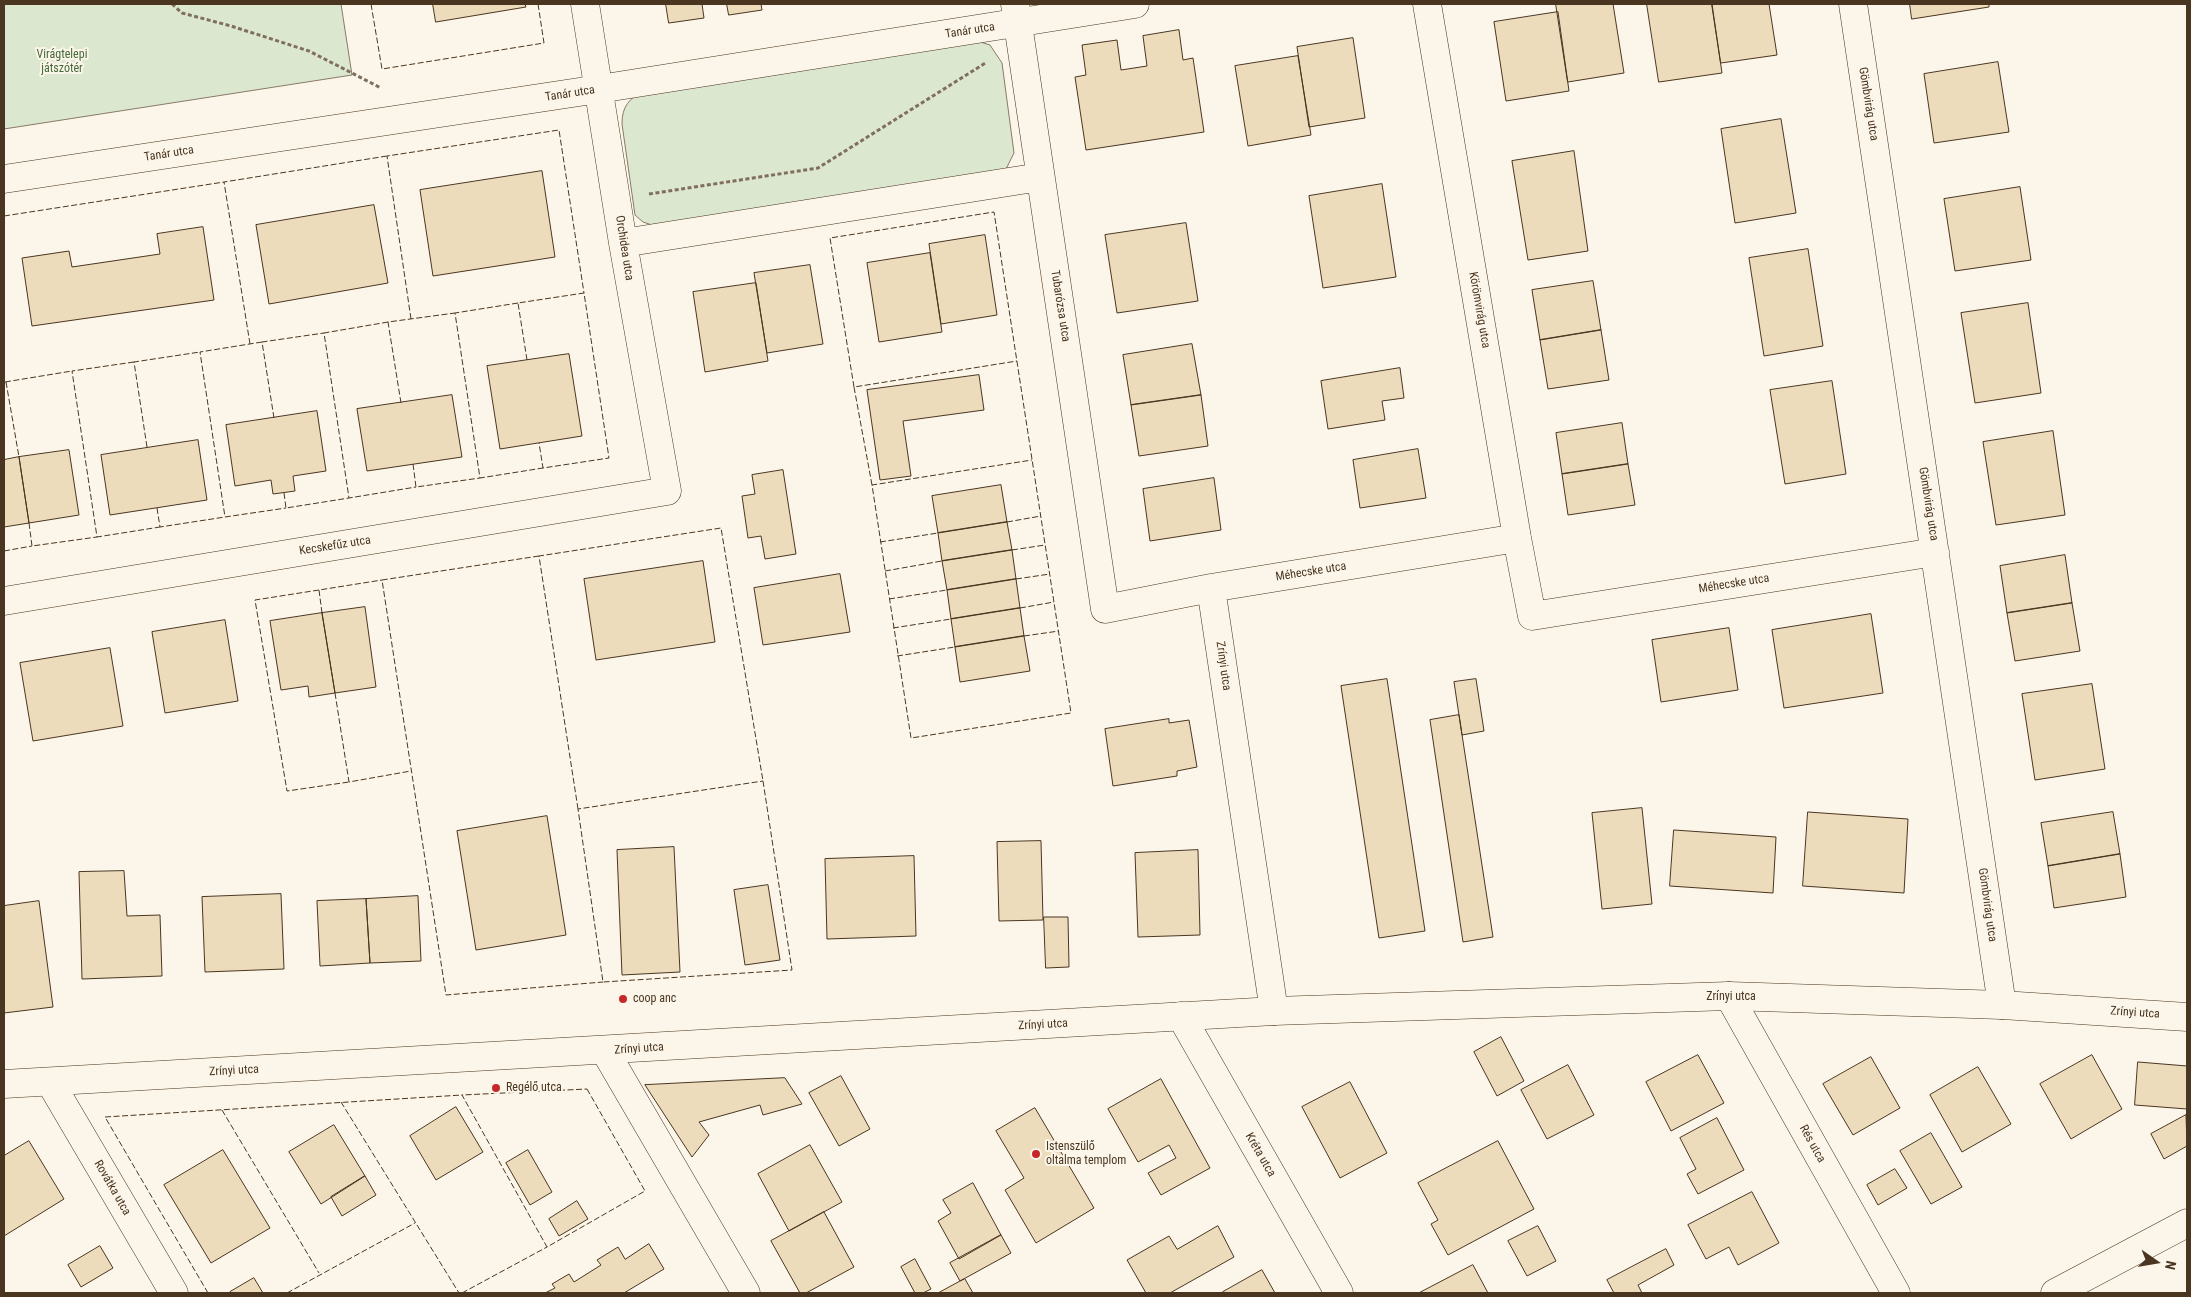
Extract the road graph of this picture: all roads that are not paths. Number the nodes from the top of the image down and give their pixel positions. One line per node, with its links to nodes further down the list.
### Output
1 (585, 4): 6 (street, Orchidea utca)
2 (1135, 4): 5 (street, Tanár utca)
3 (1427, 4): 11 (street, Körömvirág utca)
4 (1853, 4): 12 (street, Gömbvirág utca)
5 (1017, 14): 6 (street, Tanár utca); 7 (street, Tubarózsa utca)
6 (599, 89): 8 (street, Tanár utca); 9 (street, Orchidea utca)
7 (1040, 177): 9 (street); 15 (street, Tubarózsa utca)
8 (4, 179)
9 (623, 243): 10 (street, Orchidea utca)
10 (667, 490): 14 (street, Kecskefűz utca)
11 (1517, 538): 13 (street, Méhecske utca); 16 (street, Körömvirág utca)
12 (1935, 552): 16 (street, Méhecske utca); 18 (street, Gömbvirág utca)
13 (1211, 588): 15 (street, Méhecske utca); 19 (street, Zrínyi utca)
14 (4, 601)
15 (1105, 609)
16 (1532, 616)
17 (1729, 996): 18 (street, Zrínyi utca); 19 (street, Zrínyi utca); 29 (street, Rés utca)
18 (2002, 1005): 21 (street, Zrínyi utca)
19 (1274, 1011): 20 (street, Zrínyi utca)
20 (1181, 1016): 22 (street, Zrínyi utca); 28 (street, Kréta utca)
21 (2187, 1017)
22 (605, 1051): 23 (street, Zrínyi utca); 27 (street)
23 (50, 1082): 24 (street, Zrínyi utca); 26 (street, Rovátka utca)
24 (4, 1084)
25 (2187, 1223): 30 (street)
26 (174, 1293)
27 (746, 1293)
28 (1339, 1293)
29 (1896, 1293)
30 (2055, 1293)

